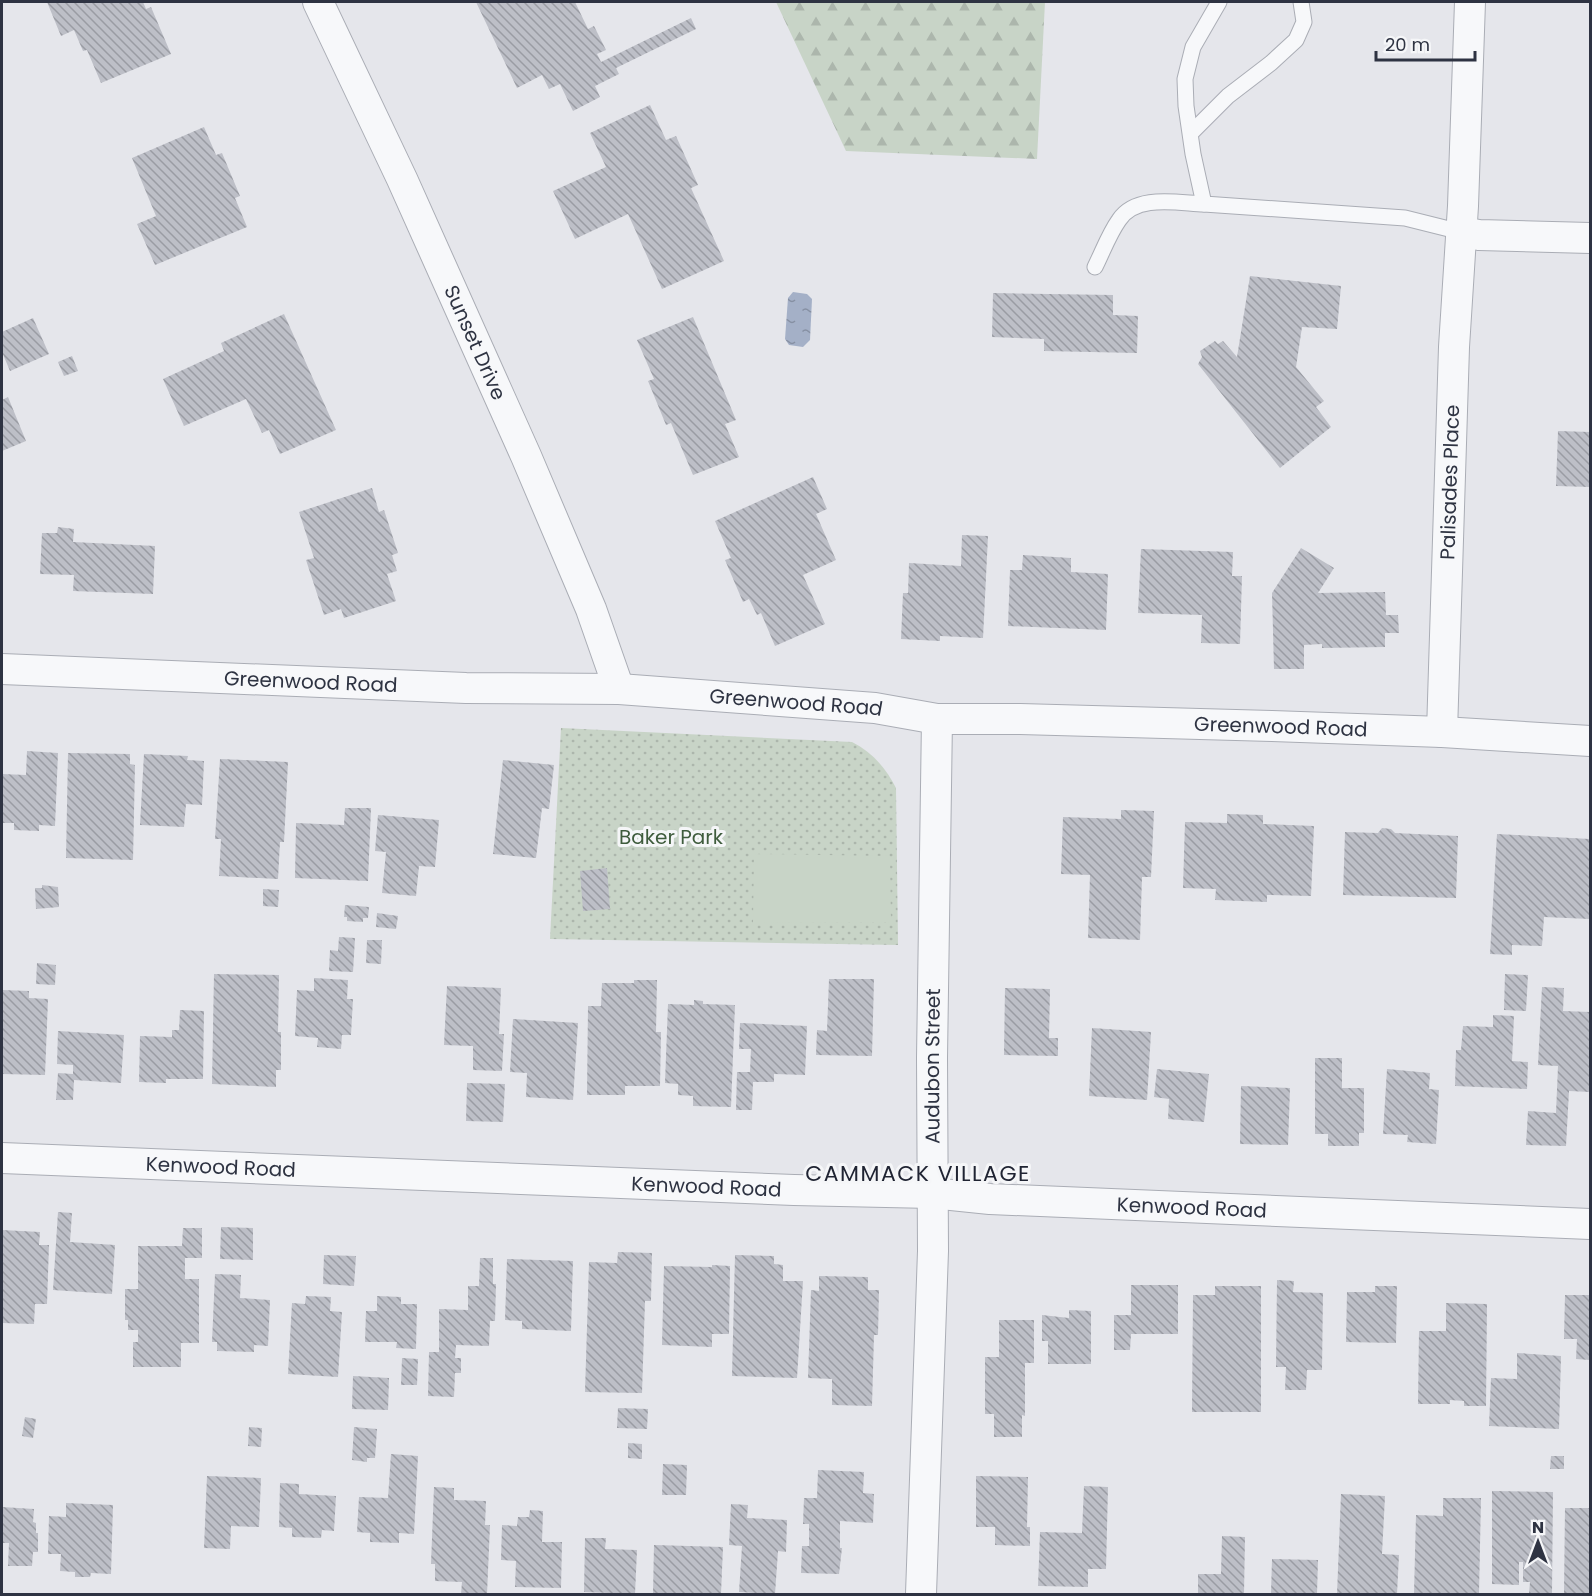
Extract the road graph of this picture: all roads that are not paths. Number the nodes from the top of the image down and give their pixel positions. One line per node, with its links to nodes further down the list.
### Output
1 (318, 2): 11 (street, Sunset Drive)
2 (1219, 2): 5 (lane)
3 (1301, 2): 5 (lane)
4 (1470, 2): 7 (street, Palisades Place)
5 (1191, 133): 6 (lane)
6 (1204, 204): 7 (lane); 9 (lane)
7 (1461, 232): 8 (street); 13 (street, Palisades Place)
8 (1590, 238)
9 (1095, 267)
10 (2, 669): 11 (street, Greenwood Road)
11 (619, 689): 12 (street, Greenwood Road)
12 (937, 718): 13 (street, Greenwood Road); 16 (street, Audubon Street)
13 (1442, 732): 14 (street, Greenwood Road)
14 (1590, 741)
15 (2, 1158): 16 (street, Kenwood Road)
16 (932, 1193): 17 (street, Kenwood Road); 18 (street, Audubon Street)
17 (1590, 1224)
18 (921, 1594)

